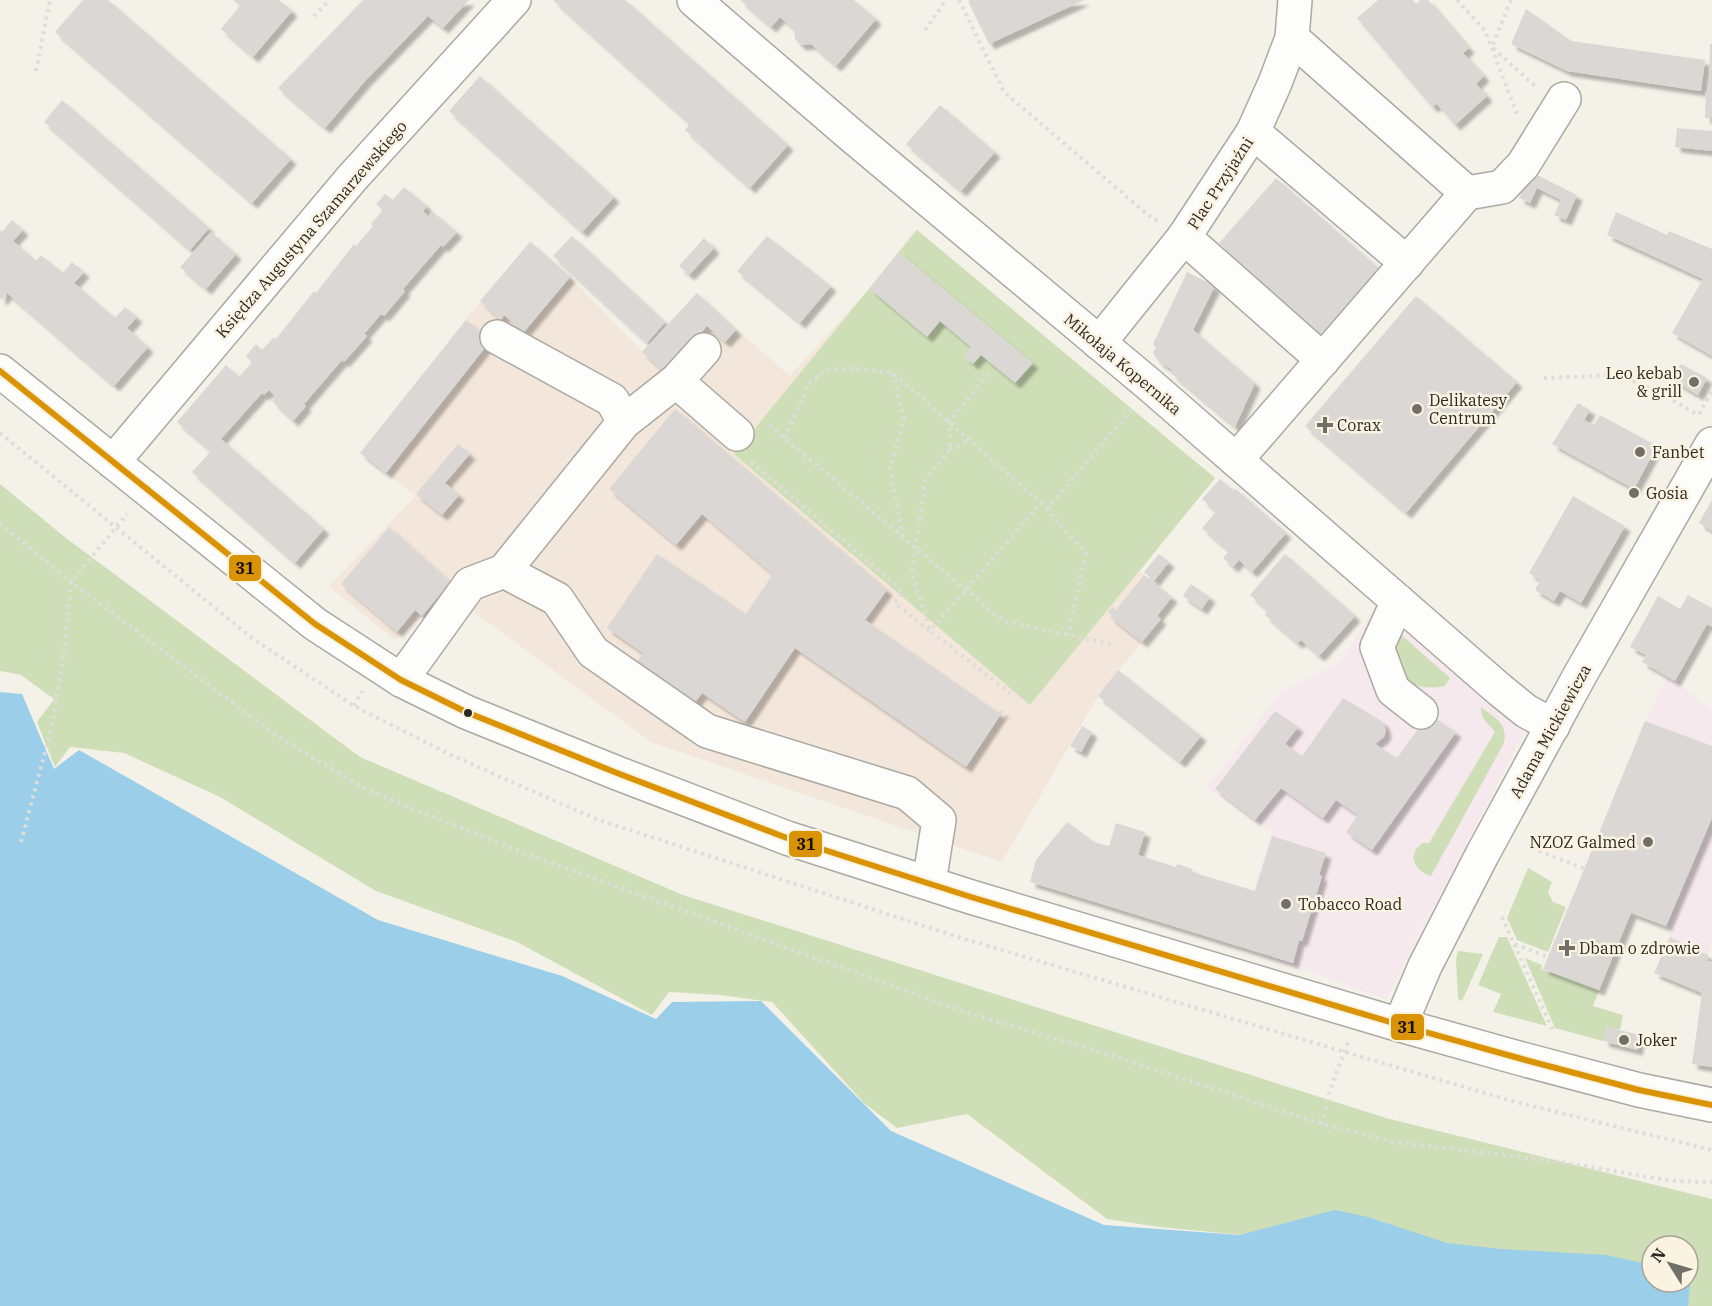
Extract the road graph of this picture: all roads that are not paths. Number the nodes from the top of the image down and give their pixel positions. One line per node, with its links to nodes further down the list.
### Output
1 (514, 0): 20 (street, Księdza Augustyna Szamarzewskiego)
2 (694, 0): 11 (street, Mikołaja Kopernika)
3 (1295, 0): 4 (street, Plac Przyjaźni)
4 (1292, 38): 6 (street, Plac Przyjaźni); 7 (street)
5 (1561, 104): 7 (street)
6 (1253, 132): 8 (street, Plac Przyjaźni); 9 (street)
7 (1467, 193): 9 (street)
8 (1184, 237): 11 (street, Plac Przyjaźni); 13 (street)
9 (1407, 263): 13 (street)
10 (497, 336): 16 (street)
11 (1099, 343): 19 (street, Mikołaja Kopernika)
12 (704, 350): 15 (street)
13 (1323, 360): 19 (street)
14 (0, 371): 20 (street)
15 (676, 381): 16 (street); 17 (street)
16 (624, 422): 21 (street)
17 (737, 434)
18 (1712, 444): 25 (street, Adama Mickiewicza)
19 (1236, 460): 22 (street, Mikołaja Kopernika)
20 (113, 462): 23 (street)
21 (504, 571): 23 (street); 26 (street)
22 (1398, 601): 24 (street); 25 (street, Mikołaja Kopernika)
23 (401, 680): 26 (street)
24 (1421, 712)
25 (1553, 726): 27 (street, Adama Mickiewicza)
26 (929, 884): 27 (street)
27 (1400, 1025): 28 (street)
28 (1712, 1106)

